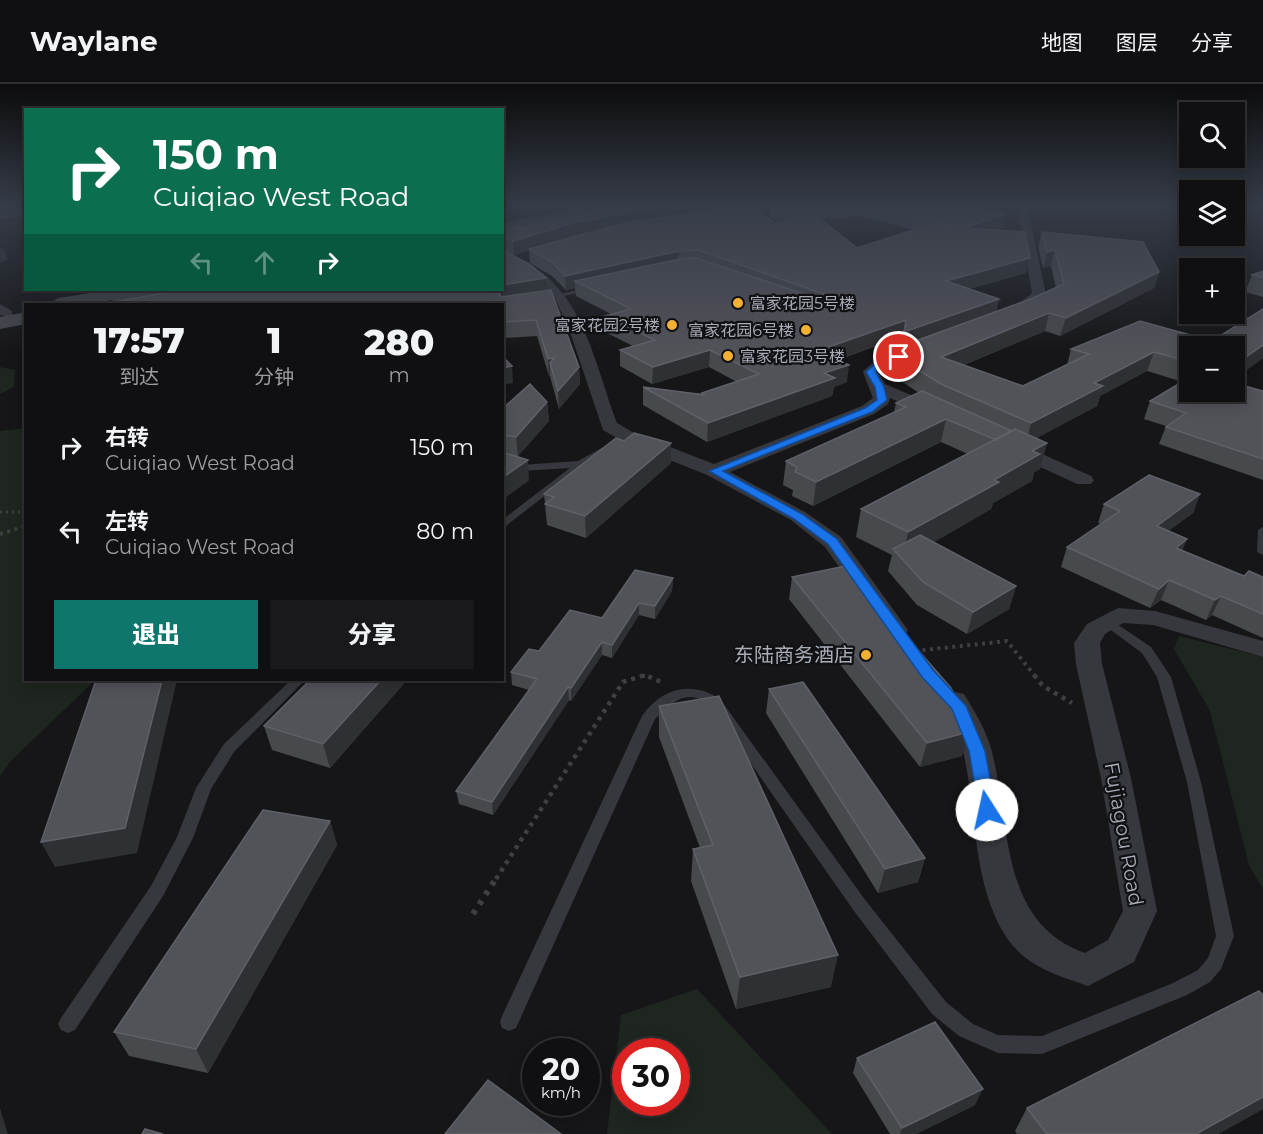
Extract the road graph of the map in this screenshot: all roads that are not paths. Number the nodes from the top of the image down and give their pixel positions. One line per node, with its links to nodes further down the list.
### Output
1 (1033, 255): 9 (street)
2 (516, 258): 6 (street)
3 (604, 286): 6 (lane)
4 (135, 291): 7 (main road)
5 (174, 291): 8 (main road)
6 (556, 297): 13 (street)
7 (64, 303)
8 (104, 303)
9 (996, 321)
10 (932, 345): 11 (street)
11 (879, 387): 12 (street); 17 (street)
12 (955, 421)
13 (628, 437): 16 (lane); 17 (street)
14 (998, 441): 18 (street)
15 (504, 464): 16 (lane)
16 (580, 464): 19 (lane)
17 (714, 471): 24 (street)
18 (1084, 480)
19 (504, 524)
20 (1263, 530): 21 (lane)
21 (1263, 552)
22 (1108, 622): 23 (street); 26 (street, Fujiagou Road); 27 (lane)
23 (1263, 649)
24 (911, 651)
25 (297, 681): 28 (lane)
26 (935, 682)
27 (509, 1022)
28 (68, 1024)

